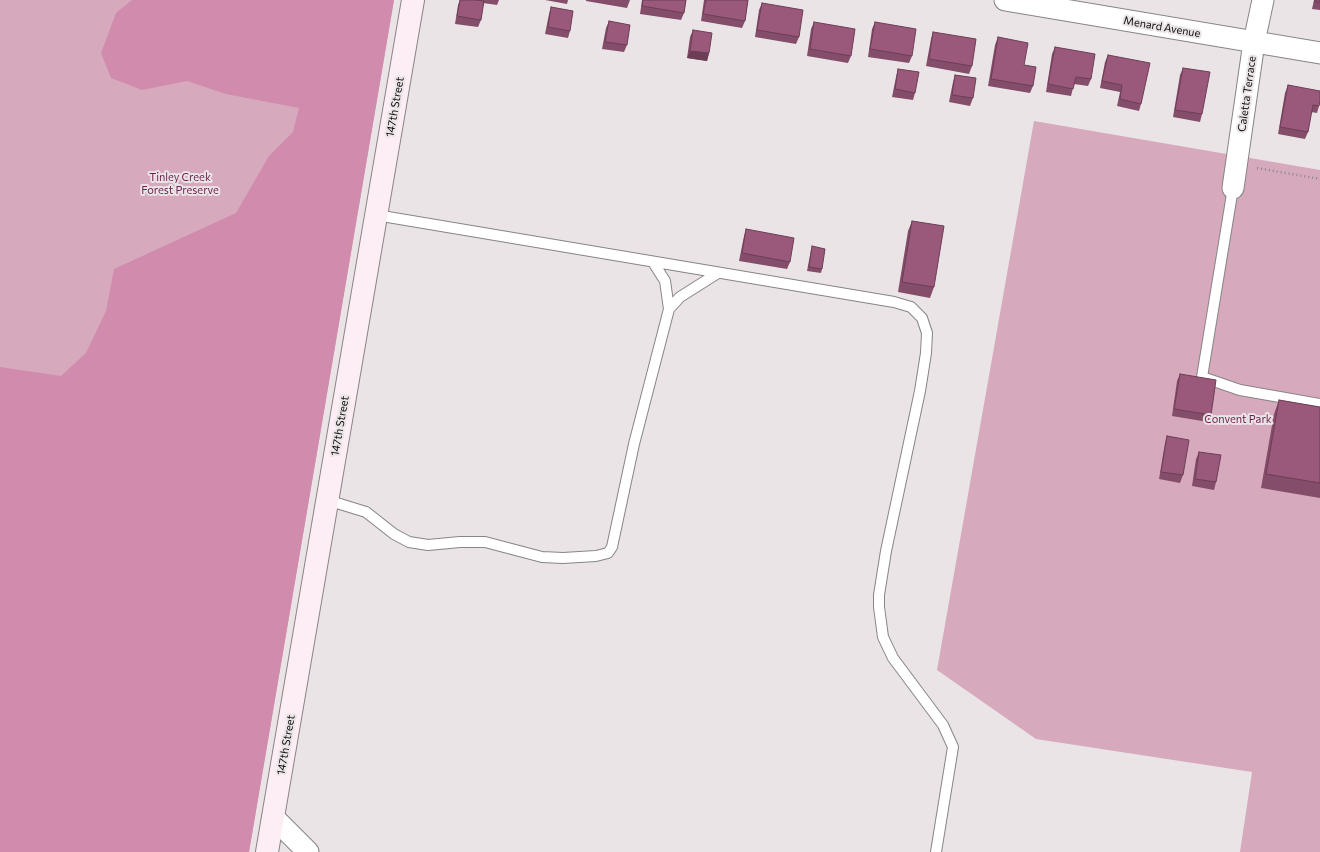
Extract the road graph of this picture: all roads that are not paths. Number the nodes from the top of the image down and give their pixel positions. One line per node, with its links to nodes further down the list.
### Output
1 (413, 0): 7 (main road, 147th Street)
2 (1005, 0): 4 (street, Menard Avenue)
3 (1263, 0): 4 (street, Caletta Terrace)
4 (1254, 42): 5 (street, Menard Avenue); 6 (street, Caletta Terrace)
5 (1320, 53)
6 (1234, 188): 11 (lane)
7 (376, 215): 8 (lane); 12 (main road, 147th Street)
8 (653, 262): 9 (lane); 10 (lane)
9 (718, 273): 10 (lane); 16 (lane)
10 (669, 309): 12 (lane)
11 (1320, 404)
12 (328, 500): 13 (main road, 147th Street)
13 (273, 817): 14 (main road, 147th Street); 15 (street)
14 (267, 852)
15 (308, 852)
16 (936, 852)

